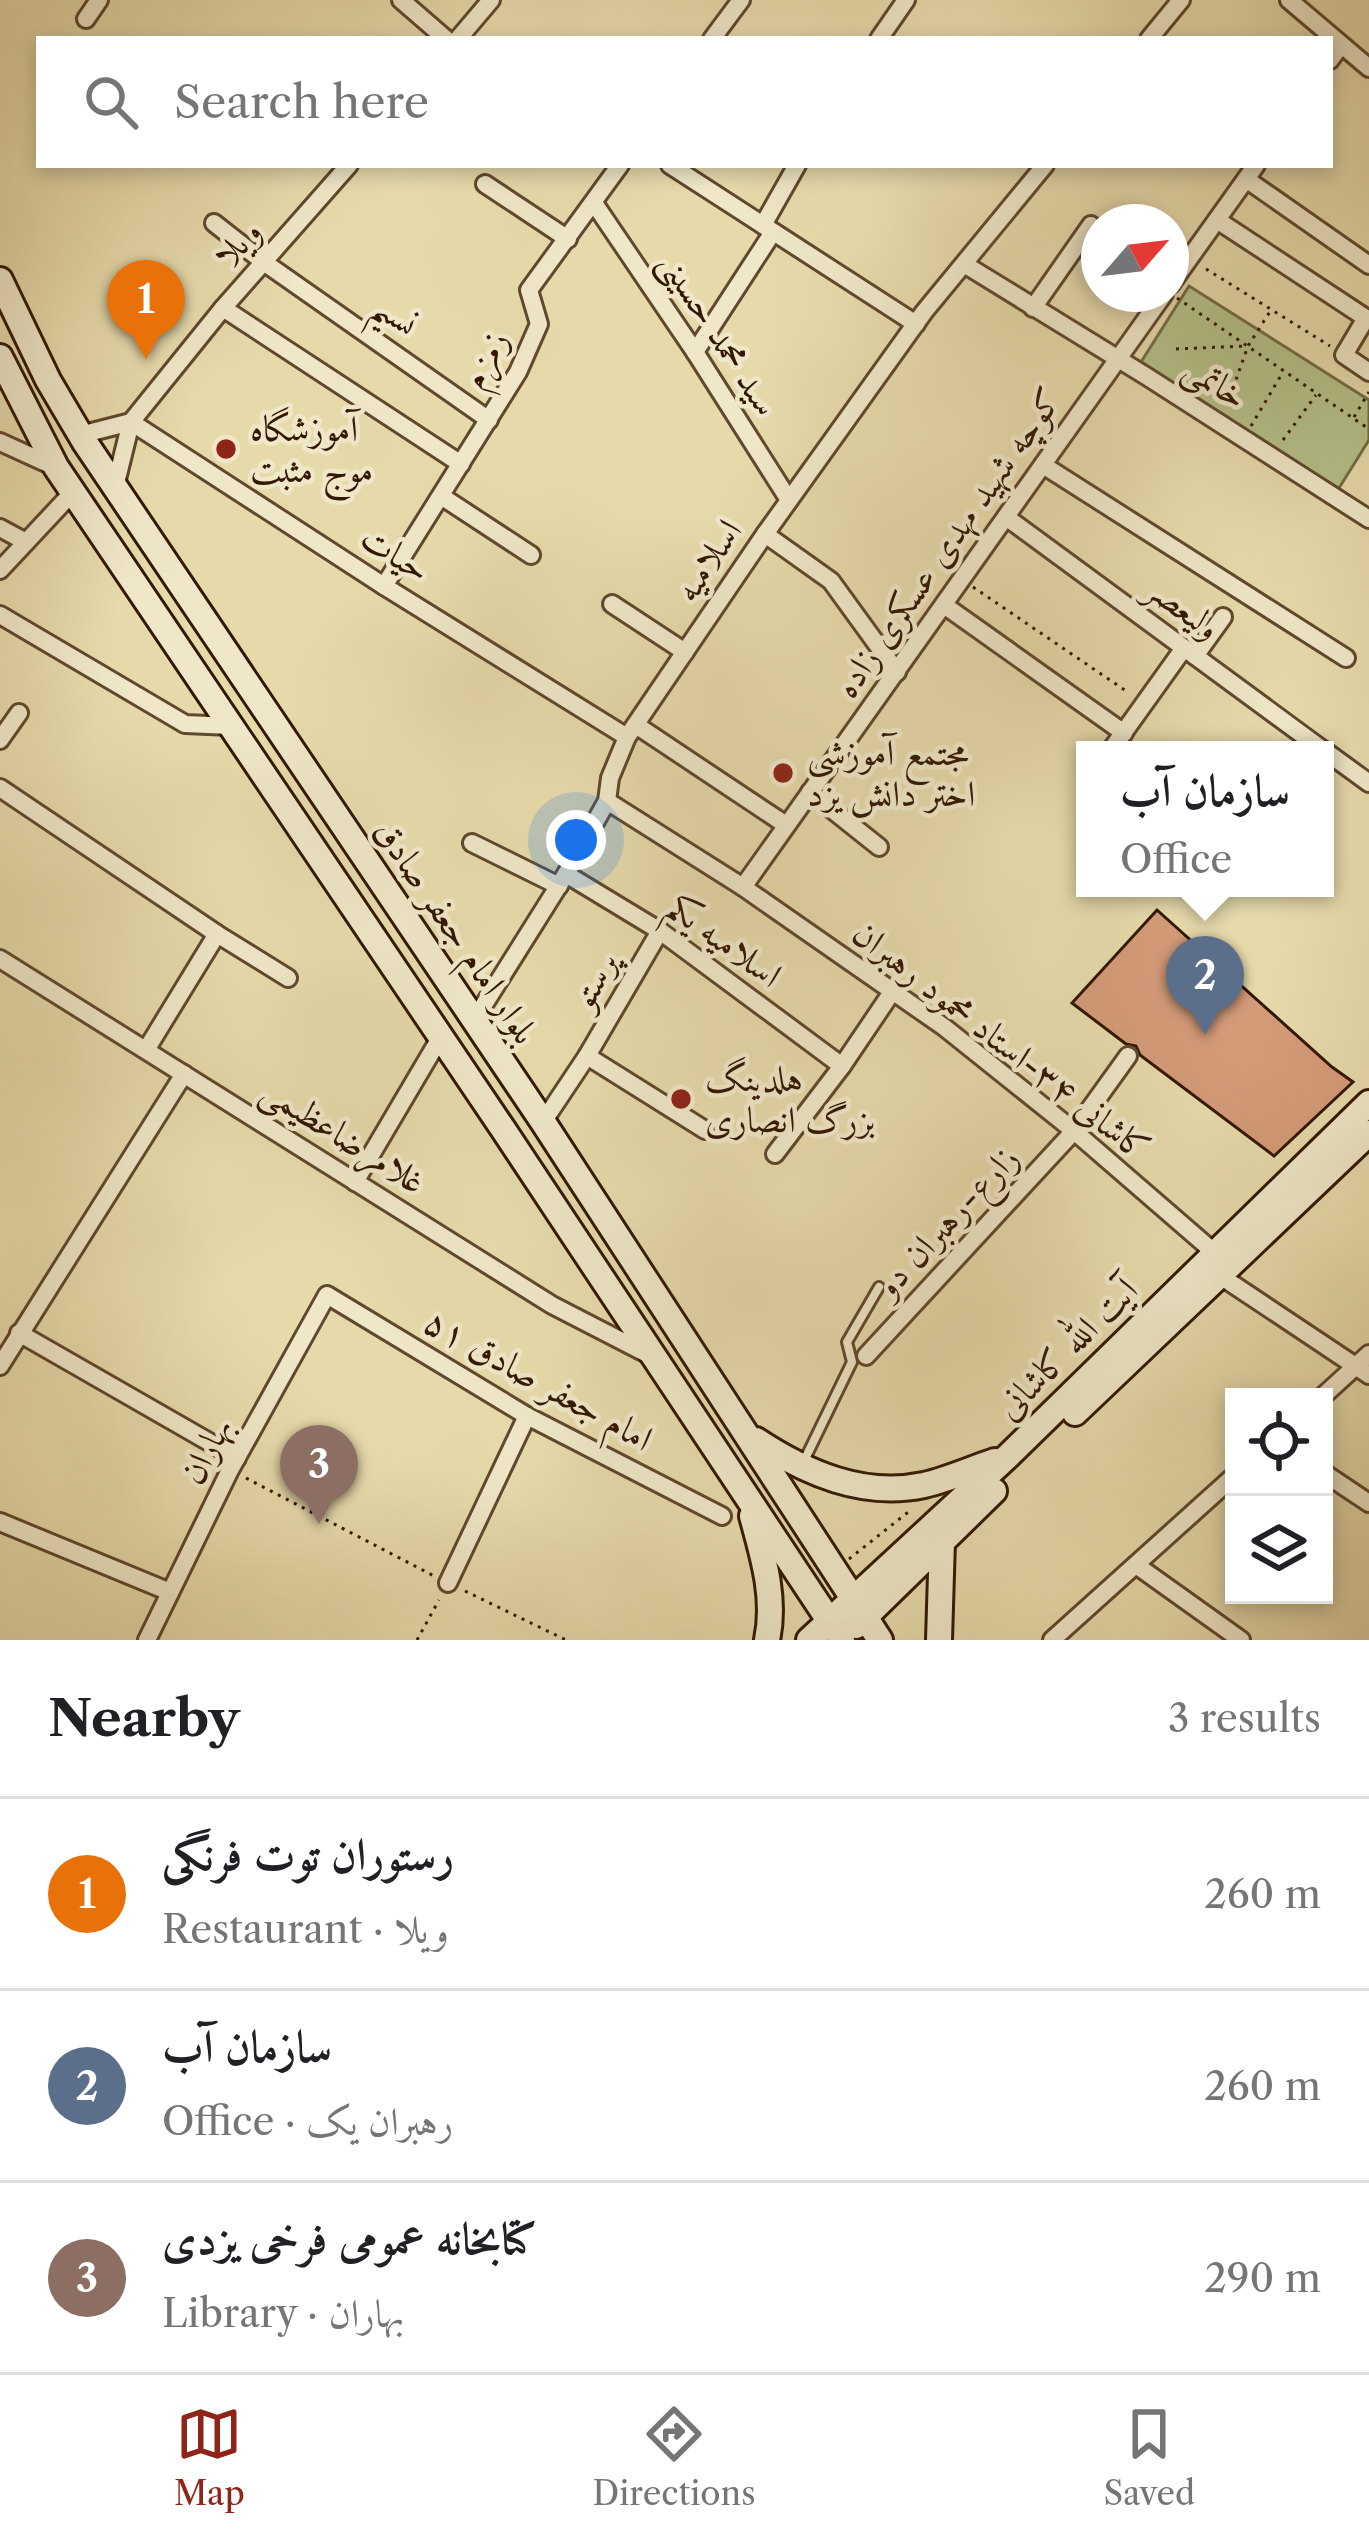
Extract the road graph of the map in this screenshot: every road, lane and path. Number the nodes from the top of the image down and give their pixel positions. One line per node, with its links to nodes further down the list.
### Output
1 (98, 0): 8 (street)
2 (401, 0): 9 (street)
3 (491, 0): 10 (street)
4 (740, 0): 11 (street)
5 (906, 0): 12 (street)
6 (1181, 0): 13 (street)
7 (1289, 0): 14 (street)
8 (86, 19)
9 (443, 36)
10 (467, 36)
11 (714, 36)
12 (881, 36)
13 (1151, 36)
14 (1320, 36)
15 (1335, 53): 16 (street)
16 (1369, 68)
17 (346, 168): 31 (street, ویلا)
18 (618, 168): 24 (street, زمزم)
19 (675, 168): 27 (street)
20 (796, 168): 27 (street)
21 (1043, 168): 32 (street, اسلامیه)
22 (1251, 172): 25 (street); 33 (street)
23 (485, 184): 28 (street)
24 (594, 203): 28 (street, زمزم); 43 (street, سید محمد حسینی)
25 (1217, 220): 30 (street); 44 (street)
26 (214, 223): 31 (street, نسیم)
27 (768, 228): 40 (street); 43 (street)
28 (568, 239): 52 (street, زمزم)
29 (1081, 240): 36 (street)
30 (1189, 259): 38 (path)
31 (265, 263): 35 (street, ویلا); 52 (street, نسیم)
32 (964, 264): 36 (street, خاتمی); 40 (street, اسلامیه)
33 (1369, 265)
34 (0, 280): 56 (main road, بلوار امام جعفر صادق)
35 (223, 308): 53 (street, ویلا); 60 (street)
36 (1034, 308): 46 (street, خاتمی)
37 (1189, 308): 41 (path)
38 (1271, 310): 41 (path); 44 (path)
39 (1153, 312): 46 (street, کوچه شهید مهدی عسکری زاده)
40 (916, 323): 66 (street, اسلامیه)
41 (1248, 346): 42 (path); 47 (path); 54 (path)
42 (1176, 349)
43 (695, 352): 66 (street, سید محمد حسینی)
44 (1344, 355): 48 (street)
45 (0, 357): 62 (main road, بلوار امام جعفر صادق)
46 (1116, 360): 54 (street, خاتمی); 61 (street, کوچه شهید مهدی عسکری زاده)
47 (1284, 371): 50 (path); 57 (path)
48 (1369, 372)
49 (1369, 392): 51 (path)
50 (1317, 394): 51 (path); 59 (path)
51 (1353, 418): 55 (path)
52 (489, 420): 60 (street, زمزم)
53 (131, 422): 56 (street); 63 (street, ویلا); 75 (street, حیات)
54 (1220, 423): 57 (street, خاتمی)
55 (1369, 429)
56 (80, 435): 63 (main road, بلوار امام جعفر صادق)
57 (1244, 438): 59 (street, خاتمی)
58 (0, 442): 62 (street)
59 (1272, 456): 68 (street, خاتمی)
60 (461, 464): 65 (street, زمزم)
61 (1043, 465): 67 (street, کوچه شهید مهدی عسکری زاده); 82 (street)
62 (56, 467): 64 (main road, بلوار امام جعفر صادق)
63 (115, 487): 97 (main road, بلوار امام جعفر صادق)
64 (73, 492): 71 (street); 86 (main road, بلوار امام جعفر صادق)
65 (441, 496): 72 (street); 75 (street, زمزم)
66 (789, 500): 70 (street, اسلامیه)
67 (1006, 517): 74 (street, کوچه شهید مهدی عسکری زاده); 81 (street, ولیعصر)
68 (1369, 519)
69 (0, 528): 71 (street)
70 (765, 534): 80 (street, اسلامیه); 83 (street)
71 (26, 542): 73 (street)
72 (531, 555)
73 (0, 570)
74 (962, 580): 77 (street, کوچه شهید مهدی عسکری زاده); 84 (path)
75 (384, 586): 87 (street, حیات)
76 (612, 604): 80 (street)
77 (944, 604): 83 (street, کوچه شهید مهدی عسکری زاده); 88 (street)
78 (0, 615): 86 (street)
79 (1223, 617): 81 (street)
80 (685, 652): 87 (street, اسلامیه)
81 (1190, 652): 84 (street); 89 (street, ولیعصر)
82 (1346, 658)
83 (897, 671): 98 (street, کوچه شهید مهدی عسکری زاده)
84 (1144, 704): 88 (street)
85 (19, 713): 90 (street)
86 (231, 726): 100 (main road, بلوار امام جعفر صادق)
87 (632, 731): 99 (street, اسلامیه); 102 (street, حیات)
88 (1124, 733): 91 (street)
89 (1301, 734): 92 (street); 93 (street, ولیعصر)
90 (0, 740)
91 (1118, 741)
92 (1296, 741)
93 (1310, 741)
94 (1334, 758): 95 (street, ولیعصر)
95 (1369, 784)
96 (0, 788): 109 (street)
97 (319, 791): 100 (main road); 101 (main road, بلوار امام جعفر صادق)
98 (810, 792): 102 (street, کوچه شهید مهدی عسکری زاده); 104 (street)
99 (607, 801): 106 (street, اسلامیه); 107 (street, کاشانی ۳۴-استاد محمود رهبران)
100 (284, 806): 105 (main road, بلوار امام جعفر صادق)
101 (341, 825): 105 (main road); 113 (main road, بلوار امام جعفر صادق)
102 (786, 825): 107 (street, کوچه شهید مهدی عسکری زاده)
103 (472, 843): 106 (street, اسلامیه یکم)
104 (879, 847)
105 (318, 855): 114 (main road, بلوار امام جعفر صادق)
106 (562, 880): 108 (street, اسلامیه یکم); 113 (street, اسلامیه)
107 (743, 887): 112 (street, کاشانی ۳۴-استاد محمود رهبران)
108 (660, 931): 116 (street, پرستو); 118 (street, اسلامیه یکم)
109 (217, 934): 111 (street); 115 (street)
110 (0, 958): 115 (street, غلامرضاعظیمی)
111 (288, 977)
112 (892, 992): 118 (street); 123 (street, کاشانی ۳۴-استاد محمود رهبران)
113 (473, 1022): 121 (main road, بلوار امام جعفر صادق)
114 (440, 1038): 126 (street); 132 (main road, بلوار امام جعفر صادق)
115 (146, 1050): 119 (street, غلامرضاعظیمی)
116 (587, 1056): 121 (street, پرستو); 122 (street)
117 (1128, 1056): 123 (street, زارع-رهبران دو)
118 (842, 1066): 125 (street)
119 (184, 1074): 126 (street, غلامرضاعظیمی); 130 (street)
120 (1369, 1103): 127 (main road, آیت الله کاشانی)
121 (543, 1121): 137 (main road, بلوار امام جعفر صادق)
122 (705, 1130)
123 (1074, 1131): 127 (street, کاشانی ۳۴-استاد محمود رهبران); 131 (street, زارع-رهبران دو)
124 (1369, 1133): 127 (main road, آیت الله کاشانی)
125 (776, 1154)
126 (356, 1182): 132 (street, غلامرضاعظیمی)
127 (1217, 1264): 133 (street, کاشانی ۳۴-استاد محمود رهبران); 138 (main road, آیت الله کاشانی); 148 (main road, آیت الله کاشانی)
128 (879, 1287): 140 (lane)
129 (327, 1294): 136 (street, امام جعفر صادق ۵۱); 139 (street, بهاران)
130 (19, 1333): 134 (street); 139 (street)
131 (866, 1356)
132 (657, 1360): 143 (main road, بلوار امام جعفر صادق)
133 (1364, 1365): 135 (street)
134 (0, 1366)
135 (1333, 1389)
136 (527, 1417): 146 (street, امام جعفر صادق ۵۱); 151 (street)
137 (746, 1433): 140 (main road); 150 (main road, بلوار امام جعفر صادق)
138 (1008, 1456): 140 (main road); 153 (main road, آیت الله کاشانی)
139 (234, 1464): 151 (path); 152 (street, بهاران)
140 (801, 1467)
141 (1333, 1479): 145 (street)
142 (1225, 1484): 149 (street)
143 (745, 1490): 154 (main road, بلوار امام جعفر صادق); 158 (main road)
144 (924, 1499): 150 (path)
145 (1369, 1503)
146 (722, 1516)
147 (0, 1522): 152 (street)
148 (942, 1540): 153 (main road, آیت الله کاشانی); 161 (main road)
149 (1136, 1565): 162 (street); 163 (street)
150 (836, 1570): 153 (main road, بلوار امام جعفر صادق)
151 (448, 1583): 156 (path); 157 (path)
152 (170, 1592): 155 (street, بهاران)
153 (860, 1607): 154 (main road, آیت الله کاشانی); 160 (main road, بلوار امام جعفر صادق)
154 (839, 1635): 159 (main road, آیت الله کاشانی)
155 (147, 1640)
156 (417, 1640)
157 (566, 1640)
158 (766, 1640)
159 (809, 1640)
160 (880, 1640)
161 (939, 1640)
162 (1052, 1640)
163 (1241, 1640)

